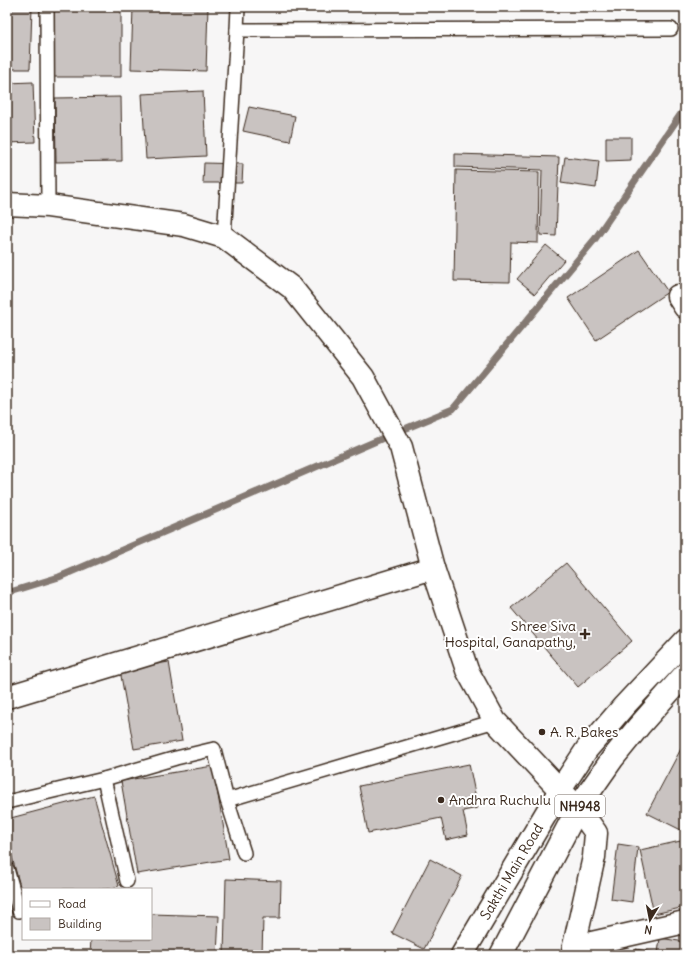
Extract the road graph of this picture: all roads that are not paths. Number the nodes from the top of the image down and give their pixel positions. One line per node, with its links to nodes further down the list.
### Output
1 (47, 7): 6 (lane)
2 (238, 7): 4 (lane)
3 (671, 29): 4 (lane)
4 (238, 30): 7 (lane)
5 (7, 204): 6 (main road)
6 (48, 206): 7 (main road)
7 (224, 237): 8 (main road)
8 (433, 568): 11 (main road); 12 (main road)
9 (685, 641): 14 (main road, Sakthi Main Road / NH948)
10 (685, 674): 17 (main road, NH948)
11 (7, 697)
12 (495, 721): 14 (main road); 15 (lane)
13 (104, 779): 15 (lane); 16 (lane); 20 (lane)
14 (560, 790): 17 (main road); 24 (main road, Sakthi Main Road / NH948)
15 (227, 800): 18 (lane)
16 (7, 802)
17 (578, 808): 23 (main road); 25 (main road, NH948)
18 (244, 853)
19 (7, 869): 21 (lane)
20 (127, 881)
21 (19, 911)
22 (685, 922): 23 (main road)
23 (573, 951)
24 (462, 955)
25 (501, 955)

